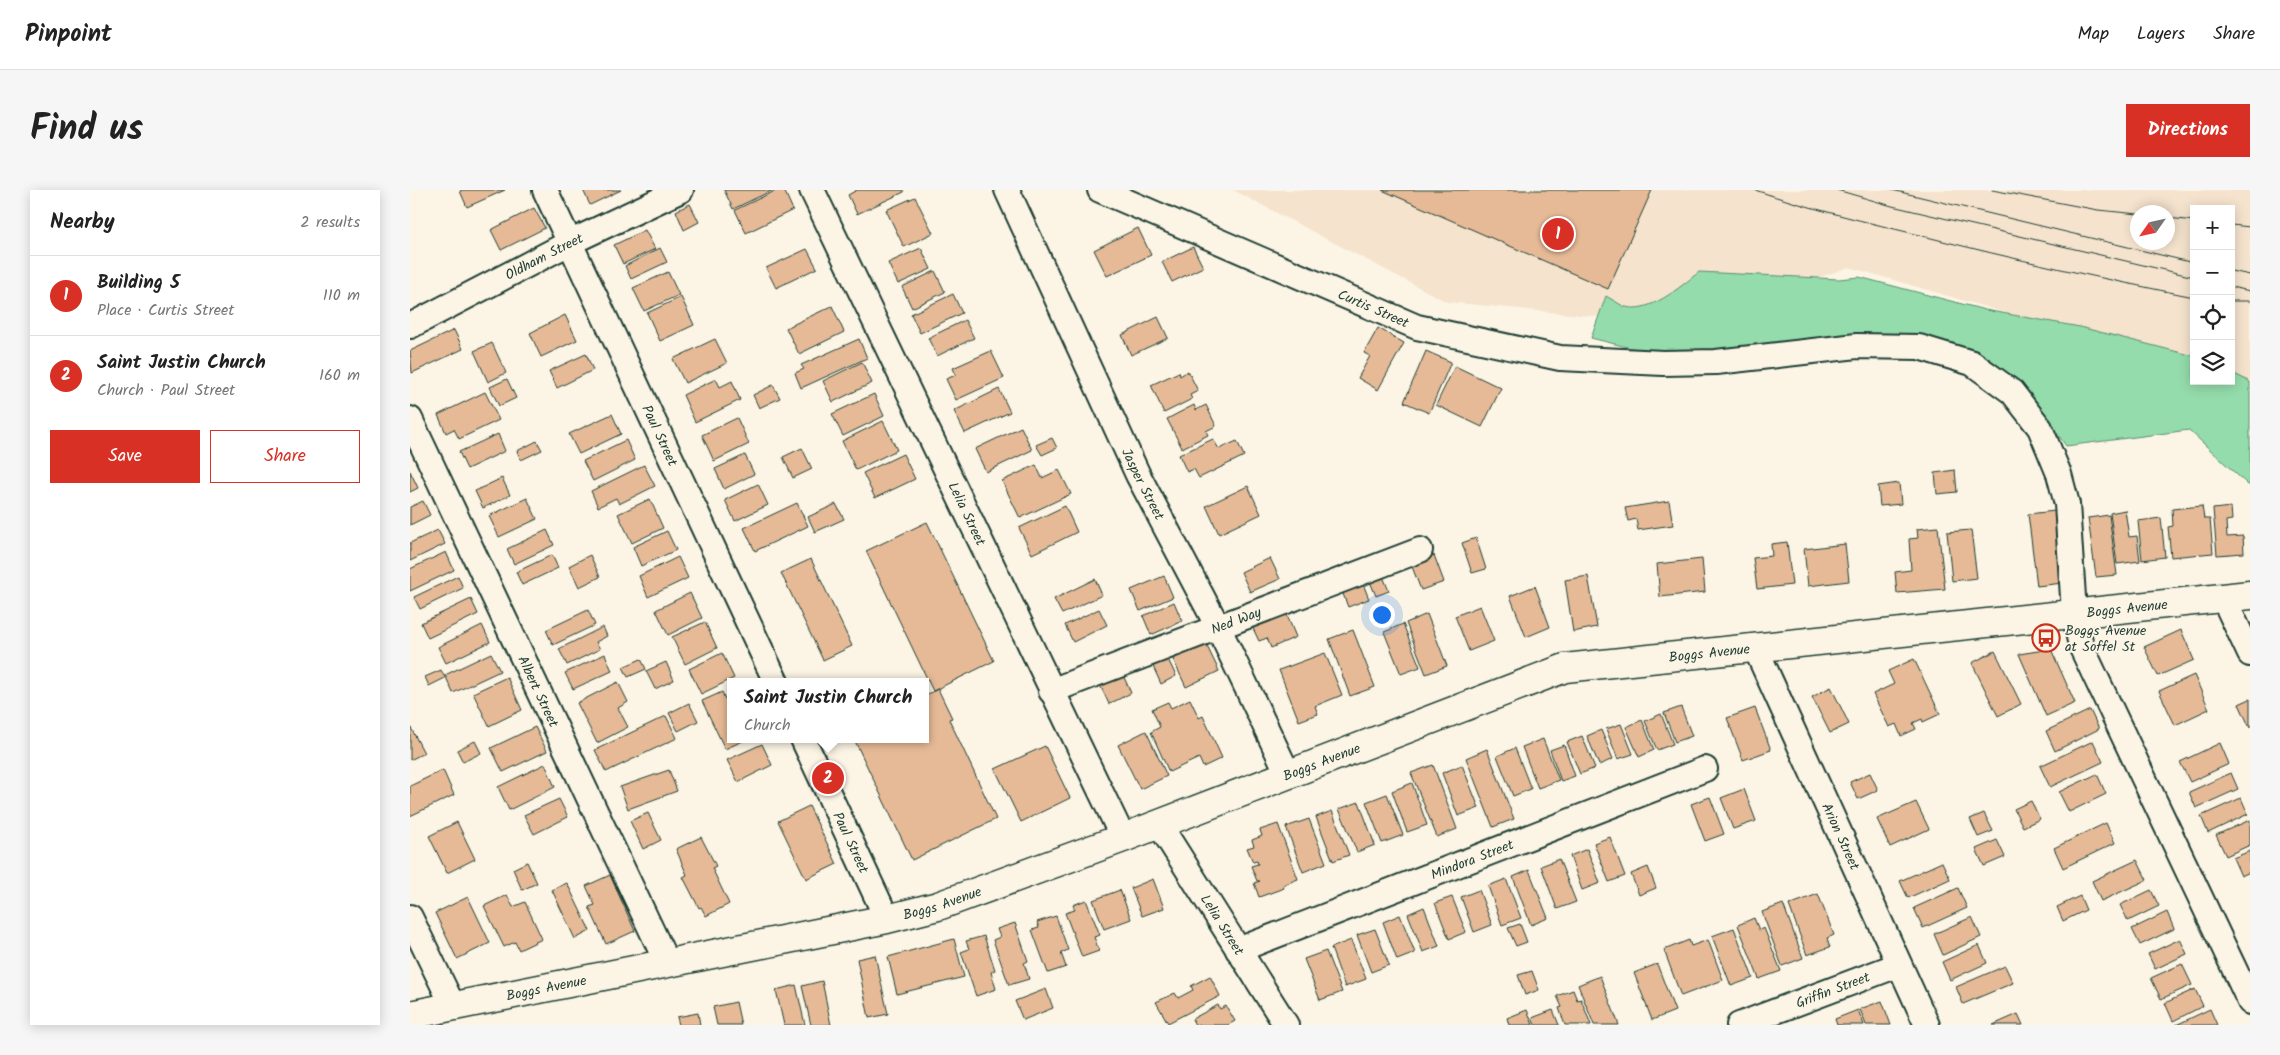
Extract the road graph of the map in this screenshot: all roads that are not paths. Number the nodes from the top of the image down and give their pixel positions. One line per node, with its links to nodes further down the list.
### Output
1 (545, 190): 6 (street, Paul Street)
2 (681, 190): 6 (street, Oldham Street)
3 (812, 190): 16 (street, Lelia Street)
4 (1007, 190): 12 (street, Jasper Street)
5 (1100, 190): 11 (street, Curtis Street)
6 (571, 242): 7 (street, Oldham Street); 15 (street, Paul Street)
7 (410, 326)
8 (410, 419): 25 (street, Albert Street)
9 (1420, 550): 12 (street, Ned Way)
10 (2237, 597): 11 (street, Boggs Avenue); 14 (street)
11 (2074, 613): 13 (street, Boggs Avenue); 27 (street, Curtis Street)
12 (1218, 627): 16 (street, Ned Way); 19 (street, Jasper Street)
13 (1755, 647): 19 (street, Boggs Avenue); 26 (street, Arion Street)
14 (2250, 654)
15 (774, 678)
16 (1051, 692): 21 (street, Lelia Street)
17 (805, 743): 23 (street, Paul Street)
18 (1705, 769): 24 (street, Mindora Street)
19 (1288, 774): 20 (street, Boggs Avenue)
20 (1159, 824): 21 (street, Boggs Avenue); 24 (street, Lelia Street)
21 (1123, 838): 23 (street, Boggs Avenue)
22 (410, 917): 28 (street)
23 (887, 919): 25 (street, Boggs Avenue)
24 (1238, 950): 30 (street, Lelia Street)
25 (667, 963): 28 (street, Boggs Avenue)
26 (1898, 965): 31 (street, Griffin Street); 32 (street, Arion Street)
27 (2246, 994)
28 (454, 1006): 29 (street, Boggs Avenue)
29 (410, 1015)
30 (1286, 1025)
31 (1738, 1025)
32 (1927, 1025)

